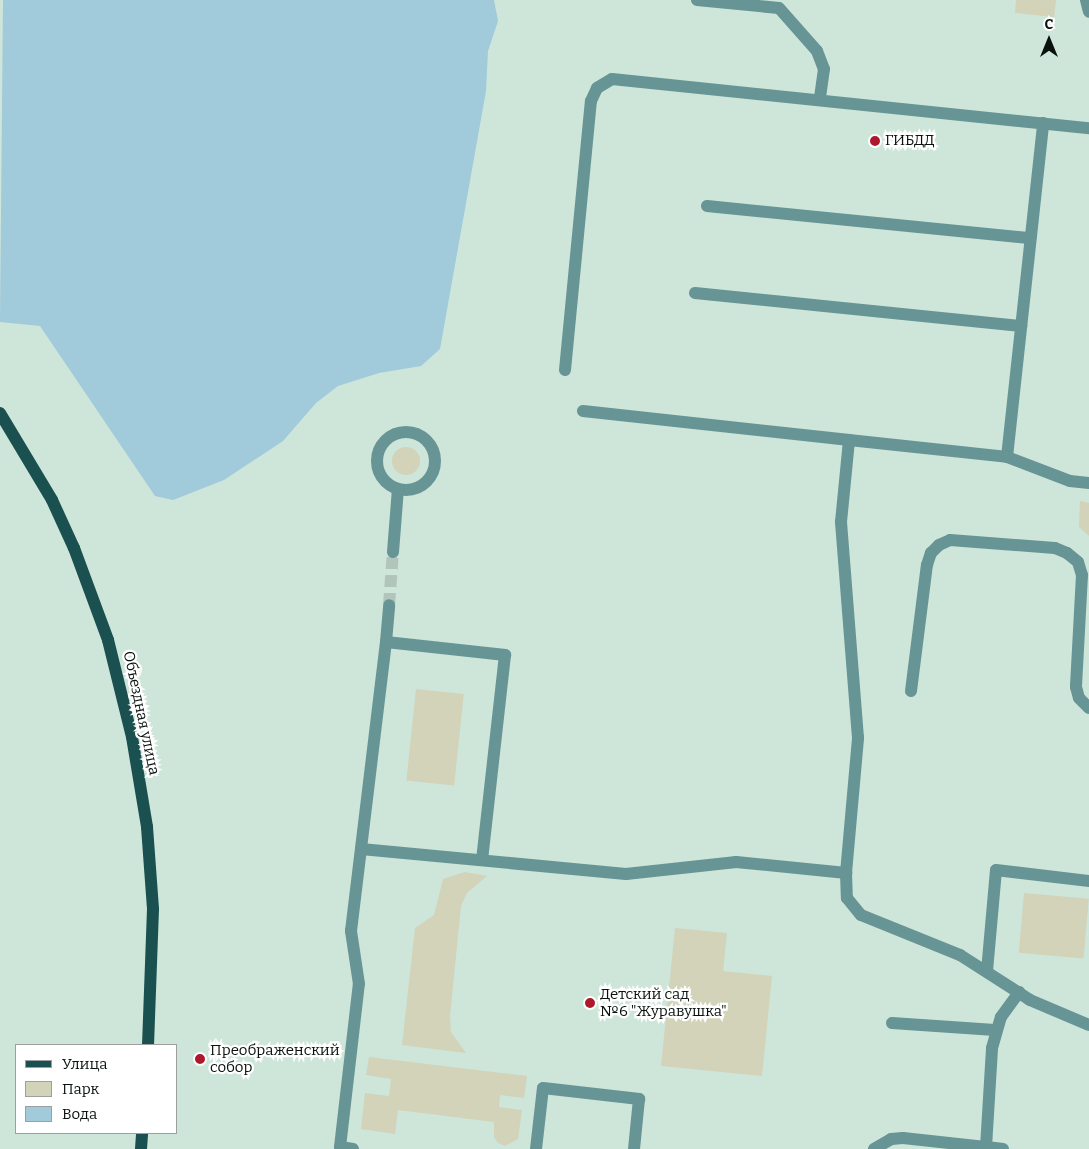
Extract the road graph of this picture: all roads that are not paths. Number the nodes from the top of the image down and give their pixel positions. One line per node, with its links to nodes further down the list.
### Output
1 (697, 0): 3 (lane)
2 (1086, 0): 4 (lane)
3 (780, 4): 5 (lane)
4 (1089, 12)
5 (820, 99): 6 (lane); 12 (lane)
6 (1042, 123): 7 (lane); 9 (lane)
7 (1089, 128)
8 (706, 206): 9 (lane)
9 (1030, 238): 11 (lane)
10 (695, 293): 11 (lane)
11 (1021, 326): 16 (lane)
12 (565, 370)
13 (583, 410): 15 (lane)
14 (0, 413): 33 (main road, Объездная улица)
15 (849, 440): 16 (lane); 26 (lane)
16 (1007, 457): 17 (lane)
17 (1089, 483)
18 (398, 489): 18 (lane); 19 (lane)
19 (393, 552)
20 (390, 605): 21 (lane)
21 (386, 642): 24 (lane); 25 (lane)
22 (910, 691): 23 (lane)
23 (1089, 708)
24 (361, 849): 25 (lane); 37 (lane)
25 (482, 860): 26 (lane)
26 (846, 873): 28 (lane)
27 (1089, 881): 28 (lane)
28 (987, 971): 29 (lane)
29 (1019, 992): 31 (lane); 32 (lane)
30 (892, 1023): 32 (lane)
31 (1089, 1025)
32 (995, 1030): 35 (lane)
33 (148, 1044)
34 (142, 1134): 36 (main road)
35 (986, 1148): 40 (lane); 41 (lane)
36 (141, 1149)
37 (353, 1149)
38 (536, 1149): 39 (lane)
39 (634, 1149)
40 (874, 1149)
41 (1003, 1149)

